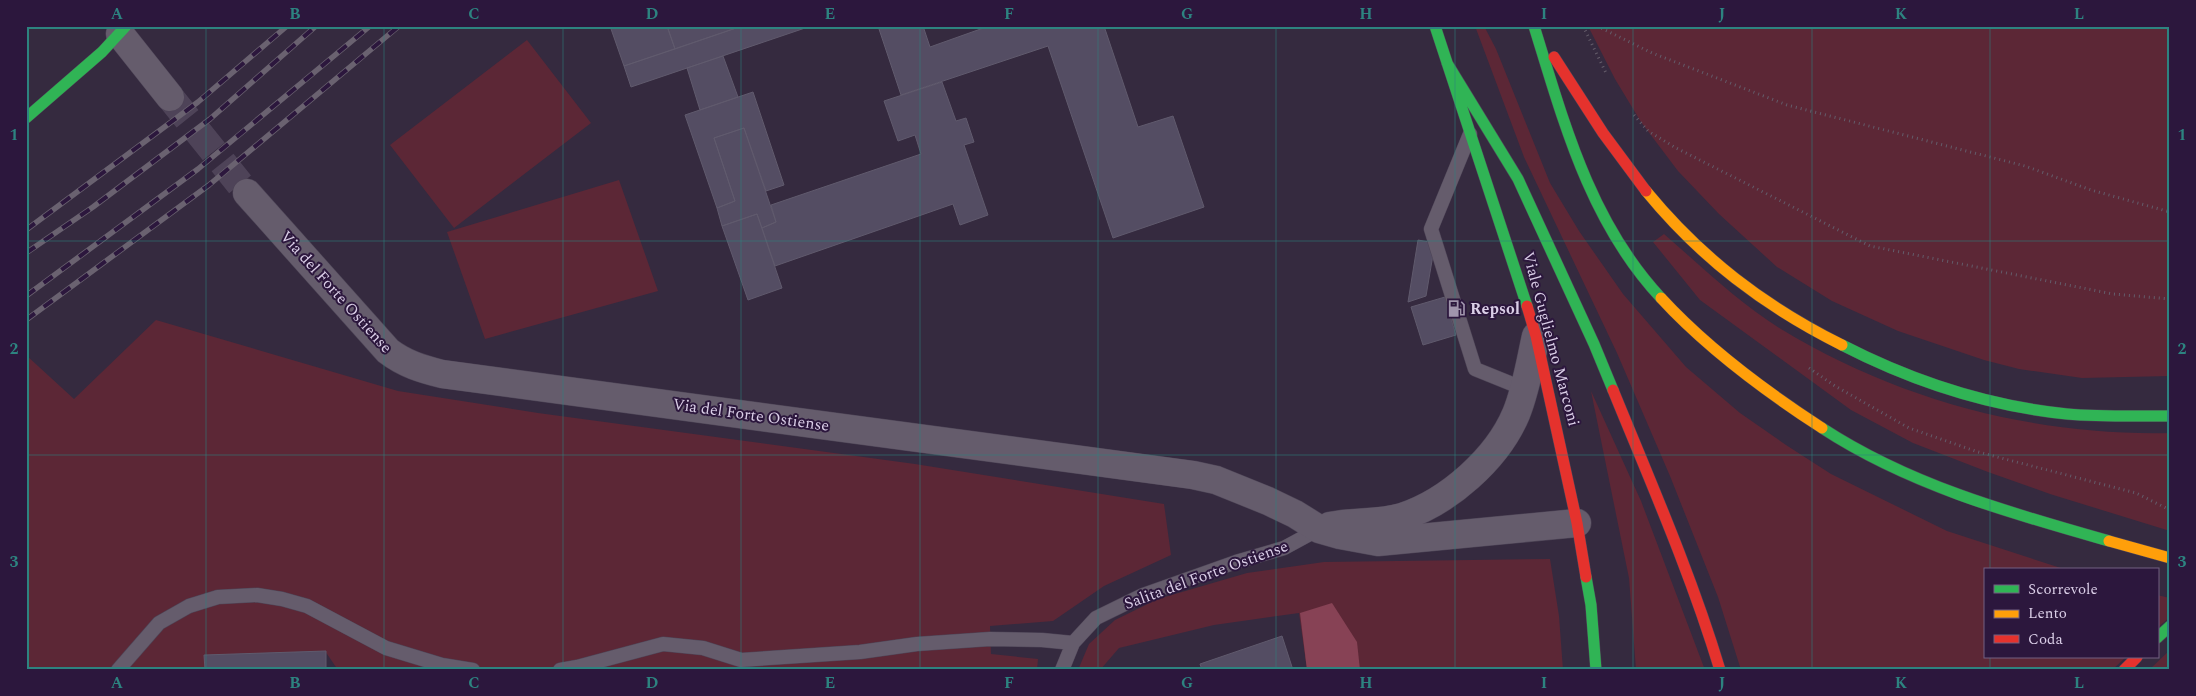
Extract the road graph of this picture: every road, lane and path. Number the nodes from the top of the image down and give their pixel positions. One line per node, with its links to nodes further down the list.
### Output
1 (1435, 26): 6 (main road, Viale Guglielmo Marconi)
2 (1534, 26): 18 (main road); 21 (main road)
3 (1582, 26): 7 (path)
4 (1597, 26): 13 (path)
5 (123, 30): 8 (street); 10 (main road)
6 (1447, 63): 11 (main road, Viale Guglielmo Marconi); 32 (main road)
7 (1609, 79)
8 (170, 97)
9 (1628, 108): 14 (path)
10 (26, 118)
11 (1471, 130): 15 (main road, Viale Guglielmo Marconi); 16 (lane)
12 (247, 193): 20 (street, Via del Forte Ostiense)
13 (2170, 212)
14 (2170, 299)
15 (1536, 336): 16 (street, Salita del Forte Ostiense); 17 (main road, Viale Guglielmo Marconi)
16 (1525, 389): 17 (lane); 20 (street, Salita del Forte Ostiense)
17 (1551, 400): 19 (main road, Viale Guglielmo Marconi)
18 (2170, 416)
19 (1577, 523): 20 (street); 31 (main road, Viale Guglielmo Marconi)
20 (1319, 529): 24 (lane, Salita del Forte Ostiense)
21 (2170, 558)
22 (2170, 626): 23 (main road)
23 (2158, 637)
24 (1073, 643): 26 (lane); 30 (lane, Salita del Forte Ostiense)
25 (2136, 658): 33 (main road)
26 (730, 663): 29 (lane)
27 (118, 670): 28 (lane)
28 (473, 670)
29 (560, 670)
30 (1062, 670)
31 (1596, 670)
32 (1720, 670)
33 (2124, 670)

